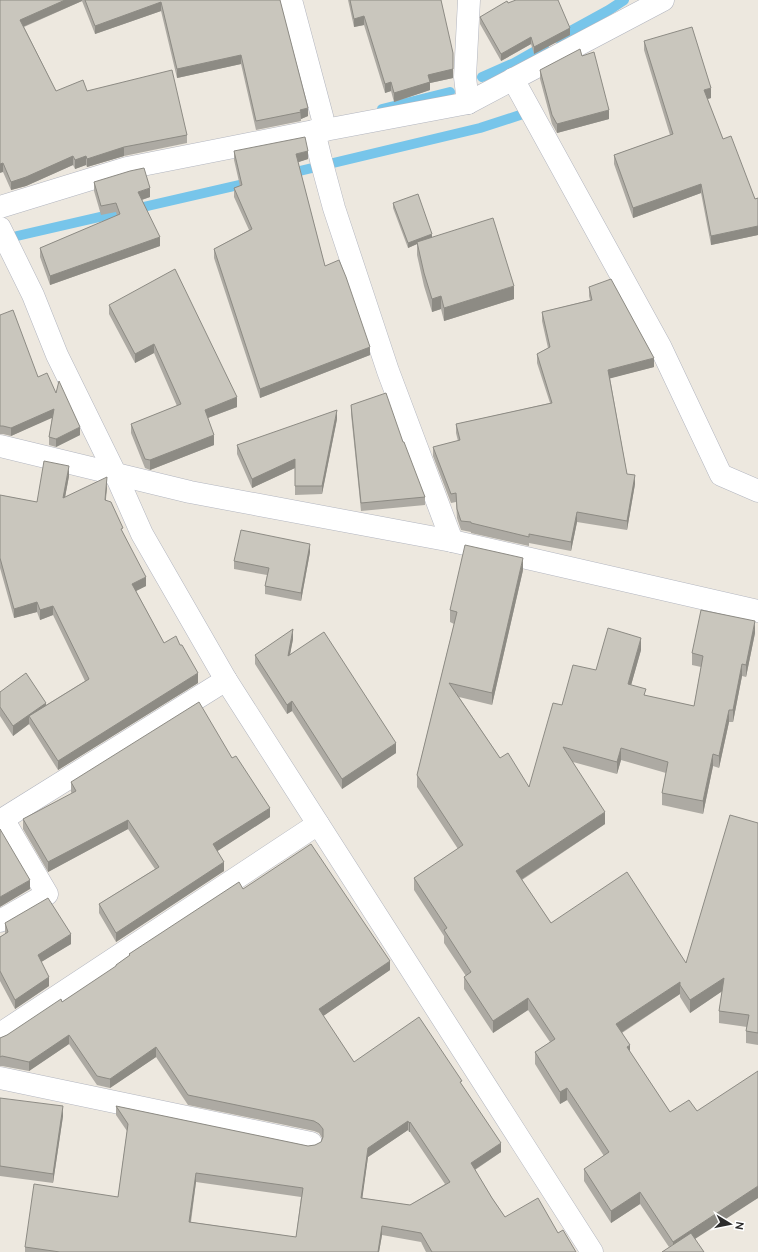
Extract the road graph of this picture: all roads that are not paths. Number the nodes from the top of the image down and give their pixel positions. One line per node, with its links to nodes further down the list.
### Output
1 (291, 0): 6 (street)
2 (469, 0): 5 (street)
3 (663, 0): 4 (street)
4 (514, 79): 5 (street); 11 (street)
5 (468, 103): 6 (street)
6 (321, 126): 7 (street); 12 (street)
7 (0, 207)
8 (0, 228): 10 (street)
9 (0, 446): 10 (street)
10 (114, 473): 12 (street); 14 (street)
11 (758, 491)
12 (452, 540): 13 (street)
13 (758, 611)
14 (226, 680): 15 (street); 16 (street)
15 (318, 824): 17 (street); 20 (street)
16 (0, 921)
17 (0, 1034)
18 (0, 1078): 19 (street)
19 (311, 1143)
20 (592, 1252)

